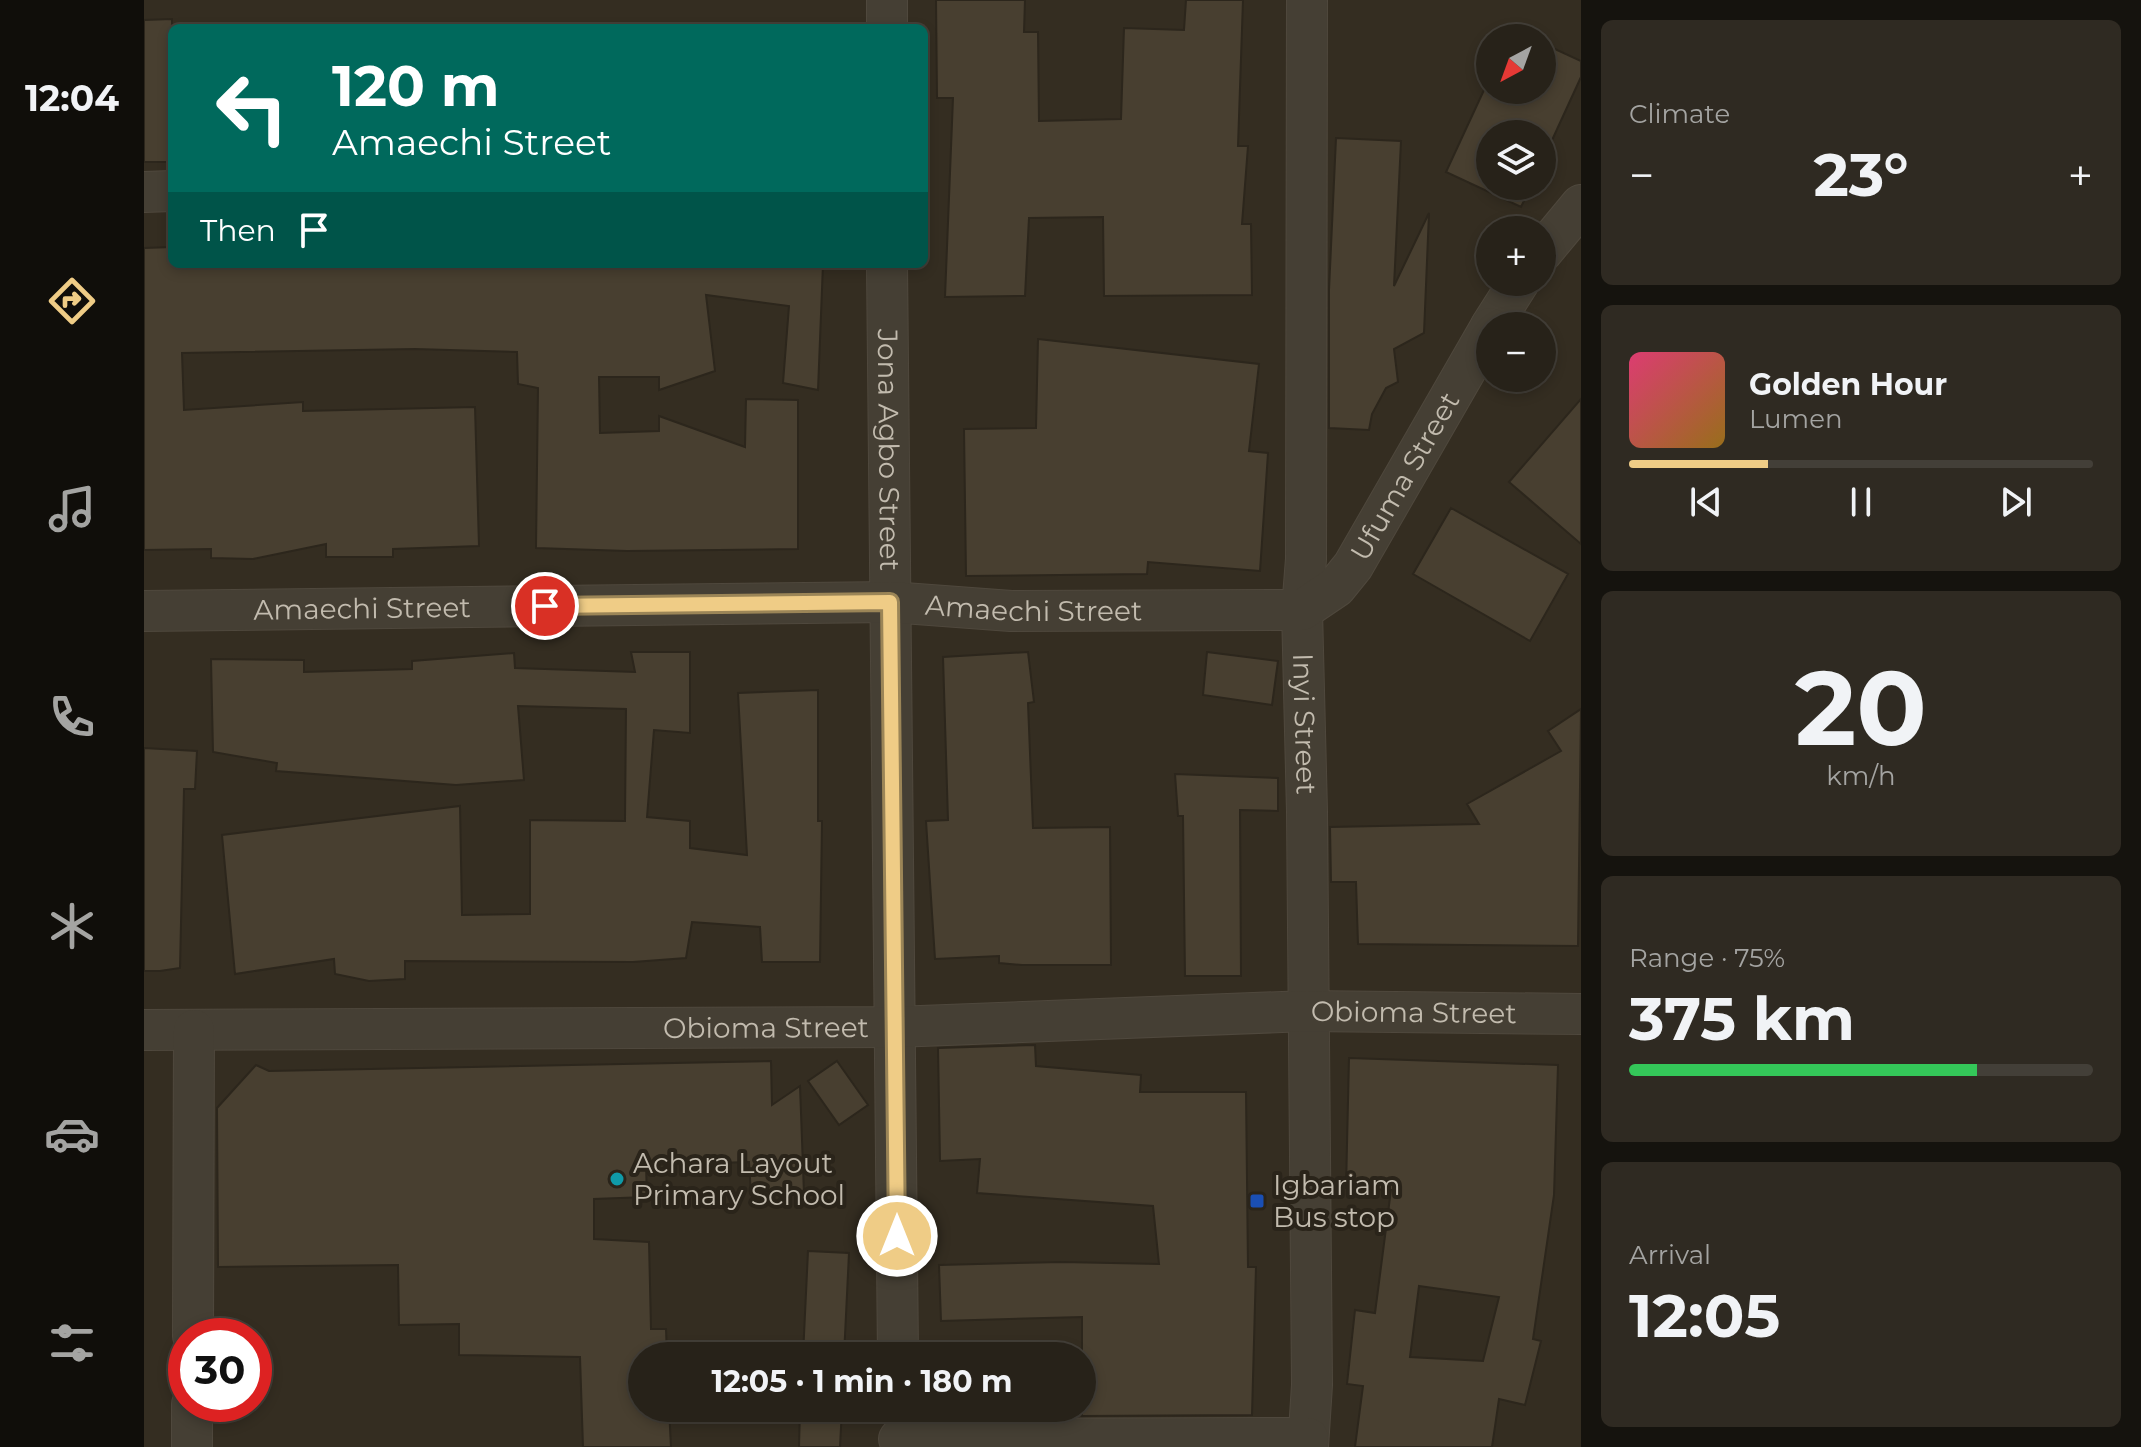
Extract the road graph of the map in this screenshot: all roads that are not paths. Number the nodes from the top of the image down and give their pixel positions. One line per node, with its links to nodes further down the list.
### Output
1 (887, 0): 3 (street)
2 (1307, 0): 11 (street, Inyi Street)
3 (887, 24)
4 (168, 191): 5 (street)
5 (144, 192)
6 (1581, 205): 7 (street)
7 (1556, 235)
8 (887, 268): 10 (street, Jona Agbo Street)
9 (1476, 353): 11 (street, Ufuma Street)
10 (890, 602): 11 (street, Amaechi Street); 12 (street, Amaechi Street); 15 (street, Jona Agbo Street)
11 (1302, 610): 13 (street, Inyi Street)
12 (144, 611)
13 (1307, 1011): 14 (street, Obioma Street); 15 (street, Obioma Street); 22 (street, Inyi Street)
14 (1581, 1014)
15 (895, 1027): 17 (street, Obioma Street); 19 (street, Jona Agbo Street)
16 (144, 1030): 17 (street, Obioma Street)
17 (194, 1030): 18 (street)
18 (193, 1318)
19 (898, 1342)
20 (192, 1422): 23 (street)
21 (899, 1431): 22 (street)
22 (1308, 1442)
23 (192, 1447)

